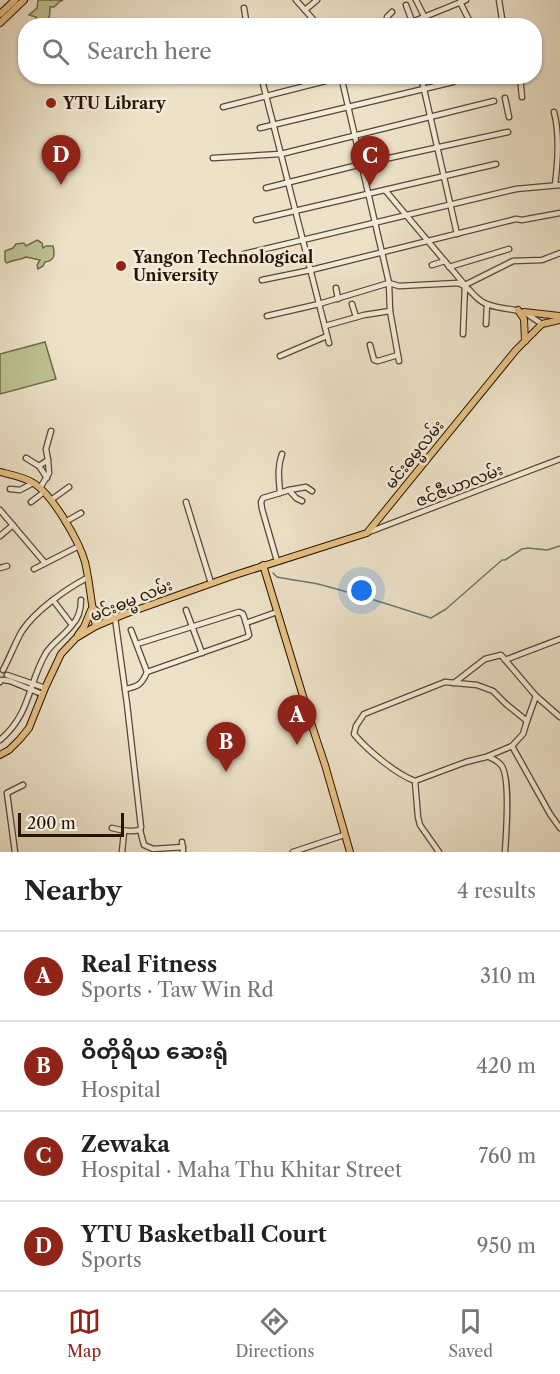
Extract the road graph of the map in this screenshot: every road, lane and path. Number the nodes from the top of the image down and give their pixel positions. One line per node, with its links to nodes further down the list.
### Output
1 (15, 0): 12 (main road)
2 (24, 0): 21 (main road)
3 (296, 0): 10 (street)
4 (317, 0): 10 (street)
5 (416, 0): 13 (street)
6 (499, 0): 20 (street)
7 (463, 1): 13 (street); 19 (street)
8 (406, 5): 17 (street)
9 (244, 8): 14 (street)
10 (305, 10): 15 (street)
11 (392, 12): 16 (street)
12 (0, 14)
13 (424, 16): 18 (street)
14 (246, 18)
15 (312, 18)
16 (387, 18)
17 (411, 18)
18 (419, 18)
19 (469, 18)
20 (502, 18)
21 (0, 23)
22 (263, 84): 29 (street)
23 (314, 84): 29 (street)
24 (343, 84): 33 (street)
25 (423, 84): 28 (street)
26 (445, 84): 28 (street)
27 (521, 84): 30 (street)
28 (424, 89): 33 (street); 36 (street)
29 (266, 96): 34 (street); 38 (street)
30 (522, 97)
31 (505, 98): 37 (street)
32 (495, 101): 36 (street)
33 (348, 106): 38 (street); 41 (street)
34 (222, 107)
35 (554, 112): 49 (street)
36 (430, 117): 41 (street); 42 (street)
37 (509, 117)
38 (274, 125): 39 (street); 43 (street)
39 (260, 128)
40 (508, 132): 42 (street)
41 (355, 136): 43 (street); 45 (street)
42 (437, 147): 45 (street); 47 (street)
43 (281, 154): 44 (street); 48 (street)
44 (213, 158)
45 (362, 164): 48 (street); 52 (street)
46 (495, 164): 47 (street)
47 (444, 176): 51 (street); 53 (street)
48 (289, 183): 50 (street); 54 (street)
49 (558, 185): 53 (street)
50 (266, 188)
51 (385, 190): 52 (street); 56 (street)
52 (369, 194): 54 (street); 58 (street)
53 (450, 206): 56 (street); 59 (street)
54 (296, 210): 57 (street); 60 (street)
55 (560, 213): 59 (street)
56 (406, 215): 58 (street); 61 (street)
57 (256, 220)
58 (375, 223): 60 (street); 63 (street)
59 (457, 234): 61 (street)
60 (303, 240): 65 (street); 69 (street)
61 (427, 241): 63 (street); 66 (street)
62 (509, 249): 68 (street)
63 (382, 252): 69 (street); 71 (street)
64 (560, 253): 72 (street)
65 (244, 254)
66 (445, 261): 67 (street); 68 (street)
67 (432, 265)
68 (449, 267): 72 (street)
69 (311, 270): 70 (street); 77 (street)
70 (262, 280)
71 (389, 282): 72 (street); 76 (street); 80 (street)
72 (465, 285): 75 (street); 88 (street)
73 (479, 287): 75 (street)
74 (336, 288): 76 (street)
75 (471, 291): 79 (street)
76 (338, 299): 77 (street)
77 (319, 304): 82 (street); 87 (street)
78 (352, 304): 83 (street)
79 (487, 305): 81 (street); 85 (street)
80 (390, 311): 83 (street); 93 (street)
81 (521, 311): 84 (main road); 86 (street); 90 (main road)
82 (267, 316)
83 (356, 317): 87 (street)
84 (560, 318): 86 (main road)
85 (486, 324)
86 (542, 324): 90 (main road, မင်းဓမ္မလမ်း)
87 (325, 326): 89 (street)
88 (463, 334)
89 (327, 336): 91 (street); 94 (street)
90 (525, 341): 119 (main road, မင်းဓမ္မလမ်း)
91 (329, 343)
92 (370, 345): 93 (street)
93 (398, 355): 95 (street)
94 (280, 356)
95 (399, 361)
96 (51, 430): 100 (street)
97 (282, 454): 110 (street)
98 (26, 458): 101 (street)
99 (560, 459): 119 (street, ဇင်ဇီယာလမ်း)
100 (48, 460): 101 (street); 103 (street)
101 (39, 466): 103 (street)
102 (0, 472): 104 (main road)
103 (47, 478): 107 (street)
104 (33, 483): 106 (street); 107 (main road)
105 (69, 487): 111 (street)
106 (10, 489)
107 (42, 490): 111 (main road); 113 (street)
108 (289, 490): 109 (street); 110 (street); 112 (street)
109 (312, 491)
110 (280, 493): 122 (street)
111 (51, 500): 117 (main road)
112 (302, 501)
113 (30, 502)
114 (186, 502): 129 (street)
115 (0, 510): 118 (street)
116 (81, 513): 117 (street)
117 (65, 522): 121 (main road)
118 (13, 525): 120 (street); 123 (street)
119 (367, 533): 122 (main road)
120 (0, 536)
121 (79, 546): 123 (street); 128 (main road)
122 (277, 561): 124 (main road)
123 (45, 563): 127 (street)
124 (263, 565): 129 (main road, မင်းဓမ္မ လမ်း); 134 (main road)
125 (7, 566): 126 (street)
126 (0, 568)
127 (34, 569)
128 (87, 578): 130 (street); 132 (main road)
129 (211, 583): 135 (main road, မင်းဓမ္မ လမ်း)
130 (53, 600): 137 (street); 146 (street)
131 (81, 600): 137 (street)
132 (92, 606): 135 (main road); 138 (main road); 141 (main road)
133 (186, 610): 139 (street)
134 (277, 612): 136 (street); 168 (main road)
135 (114, 618): 138 (main road, မင်းဓမ္မ လမ်း); 151 (street)
136 (246, 623): 139 (street); 144 (street)
137 (72, 626): 150 (street)
138 (96, 626): 141 (main road, မင်းဓမ္မ လမ်း)
139 (193, 627): 143 (street); 144 (street)
140 (131, 630): 143 (street)
141 (76, 638): 152 (main road, မင်းဓမ္မ လမ်း)
142 (560, 639): 145 (street)
143 (137, 644): 147 (street)
144 (202, 653): 147 (street)
145 (505, 660): 149 (street); 153 (street)
146 (2, 670): 148 (street)
147 (147, 672): 151 (street)
148 (2, 680): 150 (street)
149 (454, 683): 155 (street); 160 (street)
150 (32, 686): 152 (street); 156 (street)
151 (125, 689): 166 (street)
152 (44, 691): 158 (main road, မင်းဓမ္မ လမ်း)
153 (536, 696): 154 (street); 155 (street)
154 (560, 717)
155 (527, 721): 157 (street)
156 (0, 740)
157 (512, 746): 159 (street); 165 (street)
158 (0, 755)
159 (486, 757): 160 (street); 176 (street)
160 (415, 781): 175 (street)
161 (23, 785): 162 (street)
162 (7, 793): 163 (street); 172 (street)
163 (0, 797)
164 (112, 828): 167 (street)
165 (560, 828)
166 (140, 830): 167 (street); 170 (street)
167 (124, 832): 173 (street)
168 (344, 835): 171 (street); 174 (main road)
169 (183, 847): 170 (street)
170 (156, 850)
171 (297, 851)
172 (15, 852)
173 (123, 852)
174 (350, 852)
175 (439, 852)
176 (505, 852)

